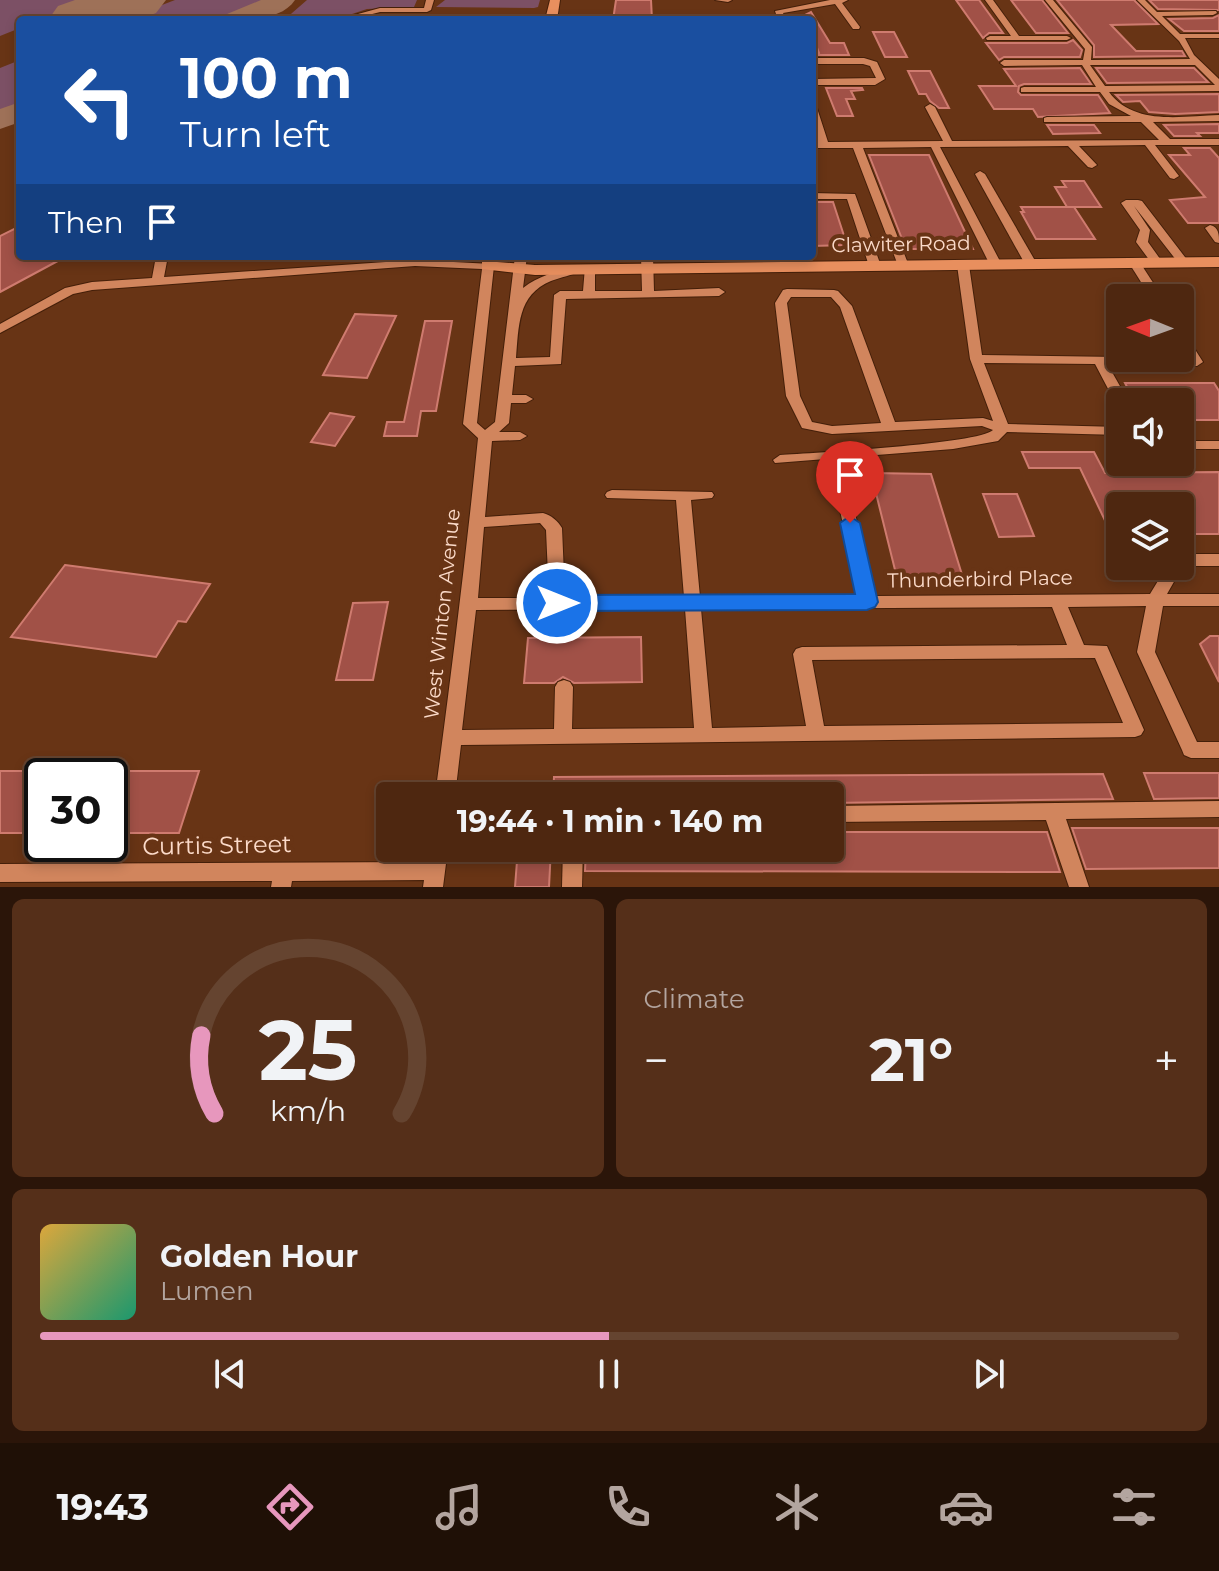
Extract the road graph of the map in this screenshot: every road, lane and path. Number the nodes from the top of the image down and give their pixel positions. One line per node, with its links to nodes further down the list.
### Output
1 (430, 0): 11 (street)
2 (719, 0): 3 (street)
3 (728, 0)
4 (989, 0): 16 (street)
5 (1049, 0): 19 (street)
6 (1141, 0): 9 (street)
7 (840, 1): 10 (street); 12 (street)
8 (1213, 13): 9 (street)
9 (1154, 14): 13 (street)
10 (781, 15)
11 (356, 16)
12 (856, 27)
13 (1177, 36): 14 (street); 20 (street)
14 (1219, 36)
15 (990, 38): 16 (street)
16 (1017, 38): 17 (street)
17 (1067, 38)
18 (816, 61): 22 (street)
19 (1086, 62): 20 (street); 21 (street); 24 (street)
20 (1197, 62): 23 (street)
21 (1004, 63)
22 (816, 82)
23 (1219, 86): 24 (street)
24 (1103, 89): 25 (street); 27 (street)
25 (1024, 90)
26 (930, 107): 35 (street)
27 (1143, 118): 28 (street); 30 (street); 33 (street)
28 (1219, 118)
29 (816, 120): 37 (street)
30 (1047, 120)
31 (1071, 143): 32 (street); 35 (street); 40 (street)
32 (1148, 143): 33 (street); 42 (street)
33 (1168, 143): 39 (street)
34 (934, 144): 35 (street); 38 (street); 58 (street)
35 (949, 144)
36 (816, 145): 37 (street)
37 (824, 145): 38 (street)
38 (857, 145): 60 (street)
39 (1217, 145)
40 (1092, 165)
41 (980, 174): 56 (street)
42 (1174, 176)
43 (816, 196): 59 (street)
44 (1210, 228): 45 (street)
45 (1219, 240)
46 (161, 260): 62 (street)
47 (554, 260): 61 (main road)
48 (489, 261): 49 (street); 52 (main road, Clawiter Road); 80 (street, West Winton Avenue)
49 (334, 262): 62 (street)
50 (647, 262): 59 (main road, Clawiter Road); 61 (main road, Clawiter Road); 66 (street)
51 (1219, 262): 55 (main road, Clawiter Road)
52 (520, 263): 61 (main road, Clawiter Road); 67 (street, West Winton Avenue)
53 (1135, 263): 54 (main road, Clawiter Road); 56 (main road, Clawiter Road); 63 (street)
54 (1157, 263): 55 (main road, Clawiter Road); 55 (street)
55 (1184, 263)
56 (1031, 264): 58 (main road, Clawiter Road)
57 (963, 265): 58 (main road, Clawiter Road); 60 (main road, Clawiter Road); 69 (street)
58 (996, 265)
59 (875, 266): 60 (main road, Clawiter Road)
60 (903, 266)
61 (584, 269): 65 (street); 67 (street)
62 (157, 281): 68 (street)
63 (1148, 284)
64 (719, 292): 66 (street)
65 (589, 295): 66 (street); 72 (street)
66 (648, 295)
67 (514, 312): 72 (street, West Winton Avenue)
68 (0, 329)
69 (976, 359): 70 (street); 77 (street)
70 (1100, 361): 71 (street); 73 (street)
71 (1106, 361)
72 (509, 362): 74 (street, West Winton Avenue)
73 (1114, 388)
74 (505, 399): 75 (street); 80 (street, West Winton Avenue)
75 (526, 399)
76 (889, 426): 76 (street); 77 (street)
77 (1003, 428): 78 (street); 83 (street)
78 (1106, 431)
79 (520, 436): 80 (street)
80 (485, 437): 88 (street, West Winton Avenue)
81 (1194, 445): 82 (street)
82 (1219, 445)
83 (780, 460)
84 (612, 495): 85 (street)
85 (683, 495): 86 (street); 97 (street)
86 (707, 495)
87 (844, 496): 95 (street)
88 (475, 523): 96 (street); 98 (street, West Winton Avenue)
89 (1194, 560): 90 (street)
90 (1219, 560)
91 (1167, 580): 92 (street)
92 (1156, 599): 93 (street, Thunderbird Place); 94 (street, Thunderbird Place); 105 (street)
93 (1057, 600): 95 (street, Thunderbird Place); 99 (street)
94 (1219, 600)
95 (867, 602): 97 (street, Thunderbird Place)
96 (557, 603): 97 (street, Thunderbird Place); 98 (street, Thunderbird Place)
97 (692, 603): 102 (street)
98 (469, 604): 104 (street, West Winton Avenue)
99 (1078, 651): 101 (street); 101 (street)
100 (564, 687): 103 (street)
101 (816, 733): 102 (street)
102 (704, 734): 103 (street)
103 (563, 736): 104 (street)
104 (453, 738): 106 (street, West Winton Avenue)
105 (1219, 750)
106 (447, 782)
107 (1219, 809): 108 (street)
108 (1053, 811): 109 (street); 115 (street)
109 (844, 814)
110 (573, 862): 114 (street)
111 (0, 873): 112 (street, Curtis Street)
112 (282, 879): 113 (street, Curtis Street)
113 (434, 879)
114 (572, 887)
115 (1079, 887)

